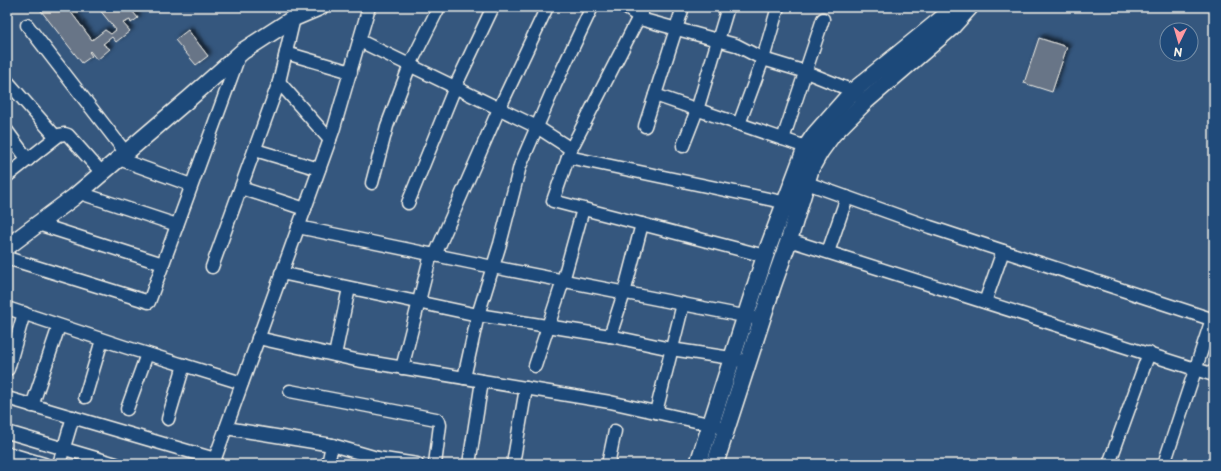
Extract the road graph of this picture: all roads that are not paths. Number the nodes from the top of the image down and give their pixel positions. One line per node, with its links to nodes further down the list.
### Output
1 (320, 7): 14 (main road)
2 (369, 7): 19 (street)
3 (439, 7): 23 (street)
4 (493, 7): 28 (street)
5 (547, 7): 32 (street)
6 (592, 7): 36 (street)
7 (625, 7): 13 (street)
8 (683, 7): 17 (street)
9 (728, 7): 18 (street)
10 (778, 7): 22 (street)
11 (952, 7): 29 (main road)
12 (970, 7): 31 (main road)
13 (642, 12): 17 (street); 44 (street)
14 (294, 18): 20 (street); 21 (main road)
15 (823, 19): 25 (street)
16 (27, 25): 45 (street)
17 (675, 28): 18 (street); 30 (street)
18 (718, 40): 22 (street); 33 (street)
19 (360, 41): 23 (street); 24 (street)
20 (286, 53): 24 (street); 27 (street)
21 (239, 54): 45 (main road); 52 (street)
22 (762, 59): 25 (street); 34 (street)
23 (410, 65): 28 (street); 50 (street)
24 (351, 72): 40 (street)
25 (806, 72): 29 (street); 39 (street)
26 (7, 81): 38 (street)
27 (279, 82): 40 (street); 42 (street)
28 (455, 87): 32 (street); 56 (street)
29 (853, 91): 31 (street); 43 (main road)
30 (655, 94): 33 (street); 35 (street)
31 (866, 101): 43 (main road)
32 (498, 109): 36 (street); 68 (street)
33 (696, 110): 34 (street); 41 (street)
34 (739, 124): 39 (street)
35 (645, 126)
36 (537, 127): 44 (street); 73 (street)
37 (7, 131): 46 (street)
38 (56, 137): 46 (street); 48 (street)
39 (783, 139): 43 (street)
40 (330, 140): 47 (street)
41 (683, 146)
42 (255, 150): 47 (street); 53 (street)
43 (812, 151): 51 (main road); 57 (main road)
44 (569, 153): 57 (street); 59 (street)
45 (123, 156): 48 (main road); 52 (street)
46 (28, 160): 49 (street)
47 (319, 169): 58 (street)
48 (102, 173): 54 (main road)
49 (7, 176)
50 (372, 183)
51 (807, 183): 55 (street); 57 (main road)
52 (192, 185): 62 (street)
53 (241, 188): 58 (street); 72 (street)
54 (80, 193): 60 (main road); 62 (street)
55 (847, 197): 66 (street); 67 (street)
56 (408, 203)
57 (792, 204): 64 (main road); 70 (main road)
58 (305, 208): 63 (street)
59 (583, 210): 61 (street); 76 (street)
60 (38, 224): 65 (main road); 71 (street)
61 (642, 224): 70 (street); 78 (street)
62 (177, 225): 71 (street)
63 (298, 227): 68 (street); 74 (street)
64 (789, 240): 67 (street); 75 (main road)
65 (7, 246)
66 (1003, 251): 80 (street); 86 (street)
67 (828, 252): 80 (street)
68 (433, 255): 73 (street); 79 (street)
69 (7, 258): 71 (street)
70 (763, 263): 75 (main road); 85 (main road)
71 (163, 264)
72 (212, 267)
73 (493, 267): 76 (street); 84 (street)
74 (281, 273): 77 (street); 91 (street)
75 (776, 275): 87 (main road)
76 (562, 281): 78 (street); 89 (street)
77 (349, 288): 79 (street); 96 (street)
78 (624, 293): 81 (street); 90 (street)
79 (418, 302): 84 (street); 101 (street)
80 (985, 302): 94 (street)
81 (683, 304): 85 (street); 93 (street)
82 (7, 308): 83 (street)
83 (24, 313): 88 (street); 102 (street)
84 (478, 315): 89 (street); 105 (street)
85 (745, 316): 87 (street); 97 (main road)
86 (1213, 319): 103 (street)
87 (761, 320): 98 (main road)
88 (59, 326): 92 (street); 112 (street)
89 (549, 326): 90 (street); 100 (street)
90 (610, 336): 93 (street)
91 (258, 338): 96 (street); 107 (street)
92 (102, 340): 95 (street); 110 (street)
93 (671, 349): 97 (street); 114 (street)
94 (1148, 353): 103 (street); 138 (street)
95 (147, 354): 99 (street); 113 (street)
96 (335, 356): 101 (street)
97 (731, 358): 98 (street); 117 (main road)
98 (748, 363): 119 (main road)
99 (184, 365): 107 (street); 116 (street)
100 (535, 366)
101 (402, 368): 105 (street)
102 (8, 369)
103 (1196, 369): 104 (street); 139 (street)
104 (1214, 375)
105 (464, 378): 106 (street)
106 (482, 382): 108 (street); 133 (street)
107 (242, 383): 118 (street)
108 (526, 388): 114 (street); 134 (street)
109 (290, 391): 132 (street)
110 (85, 397)
111 (7, 398): 112 (street)
112 (32, 406): 115 (street)
113 (127, 409)
114 (656, 412): 117 (street)
115 (73, 418): 123 (street); 125 (street)
116 (168, 419)
117 (711, 424): 119 (street); 136 (main road)
118 (226, 428): 122 (street); 125 (street)
119 (727, 429): 137 (main road)
120 (615, 431): 135 (street)
121 (7, 432): 123 (street)
122 (332, 445): 126 (street); 130 (street)
123 (64, 449): 128 (street); 129 (street)
124 (7, 453): 127 (street)
125 (214, 461)
126 (376, 461): 131 (street)
127 (44, 464)
128 (59, 464)
129 (116, 464)
130 (328, 464)
131 (417, 464)
132 (435, 464)
133 (468, 464)
134 (513, 464)
135 (608, 464)
136 (698, 464)
137 (715, 464)
138 (1109, 464)
139 (1164, 464)

